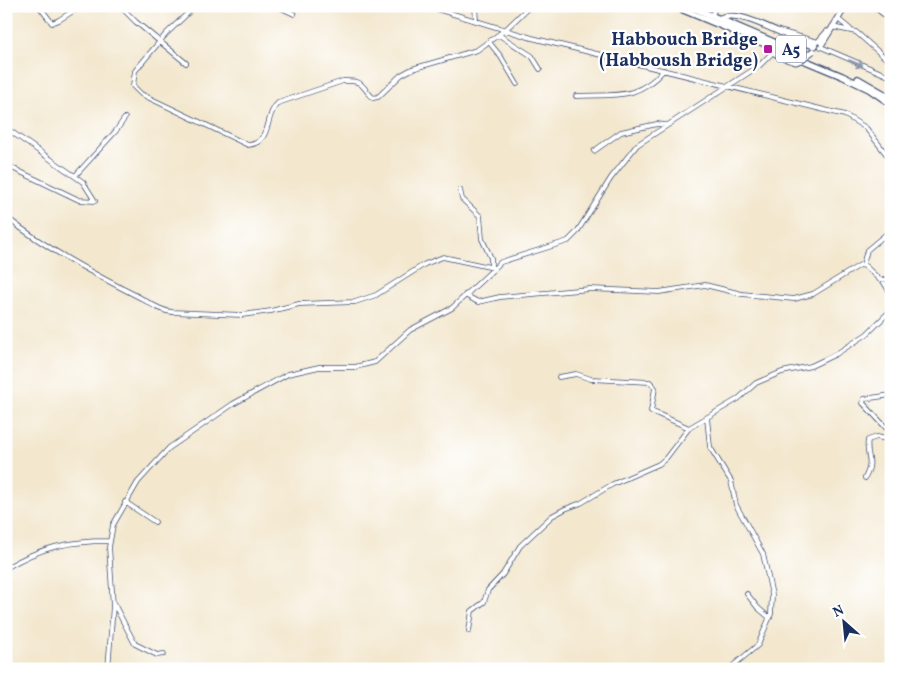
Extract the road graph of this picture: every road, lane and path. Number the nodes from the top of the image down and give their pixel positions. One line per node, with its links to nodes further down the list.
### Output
1 (39, 6): 2 (street)
2 (81, 6)
3 (120, 6): 24 (street)
4 (191, 6): 24 (street)
5 (277, 6): 14 (street)
6 (427, 6): 19 (street)
7 (475, 6): 19 (street)
8 (530, 6): 22 (street)
9 (674, 6): 27 (highway, A5)
10 (689, 6): 15 (highway, A5)
11 (716, 6): 15 (street)
12 (846, 6): 17 (main road)
13 (873, 6): 18 (street)
14 (294, 14)
15 (712, 15): 16 (highway, A5)
16 (720, 18): 26 (main road); 36 (highway, A5)
17 (838, 19): 20 (main road); 21 (street)
18 (891, 20)
19 (476, 22): 22 (street)
20 (831, 28): 21 (street); 26 (main road)
21 (850, 29): 29 (street)
22 (505, 30): 23 (street); 31 (street)
23 (499, 34): 25 (street); 30 (street)
24 (161, 41): 25 (street); 28 (street)
25 (489, 42): 33 (street)
26 (818, 45): 27 (main road, bridge); 32 (street, one-way to 32)
27 (775, 49): 34 (street); 37 (highway, A5)
28 (186, 63)
29 (891, 63)
30 (540, 69)
31 (664, 70): 34 (street); 35 (street)
32 (891, 77)
33 (517, 84)
34 (728, 86): 39 (street); 42 (street)
35 (576, 96)
36 (891, 98)
37 (891, 104)
38 (124, 118): 44 (street)
39 (665, 125): 41 (street); 49 (street)
40 (6, 128): 44 (street)
41 (594, 151)
42 (891, 160)
43 (6, 165): 44 (street)
44 (75, 176)
45 (460, 190): 49 (street)
46 (6, 218): 49 (street)
47 (891, 230): 48 (street)
48 (863, 265): 51 (street); 53 (street)
49 (493, 267): 53 (street)
50 (891, 278): 51 (street)
51 (883, 281): 52 (street)
52 (891, 294)
53 (465, 295): 64 (street)
54 (891, 305): 55 (street)
55 (890, 311): 56 (street); 59 (street)
56 (891, 318)
57 (559, 377): 60 (street)
58 (891, 395): 61 (street)
59 (707, 418): 60 (street); 70 (street)
60 (689, 428): 71 (street)
61 (891, 433)
62 (891, 440): 63 (street)
63 (865, 478)
64 (125, 502): 65 (street); 66 (street)
65 (155, 522)
66 (109, 541): 67 (street); 69 (street)
67 (6, 568)
68 (748, 594): 70 (street)
69 (113, 602): 72 (street); 73 (street)
70 (770, 618): 74 (street)
71 (468, 631)
72 (164, 654)
73 (108, 669)
74 (729, 669)

